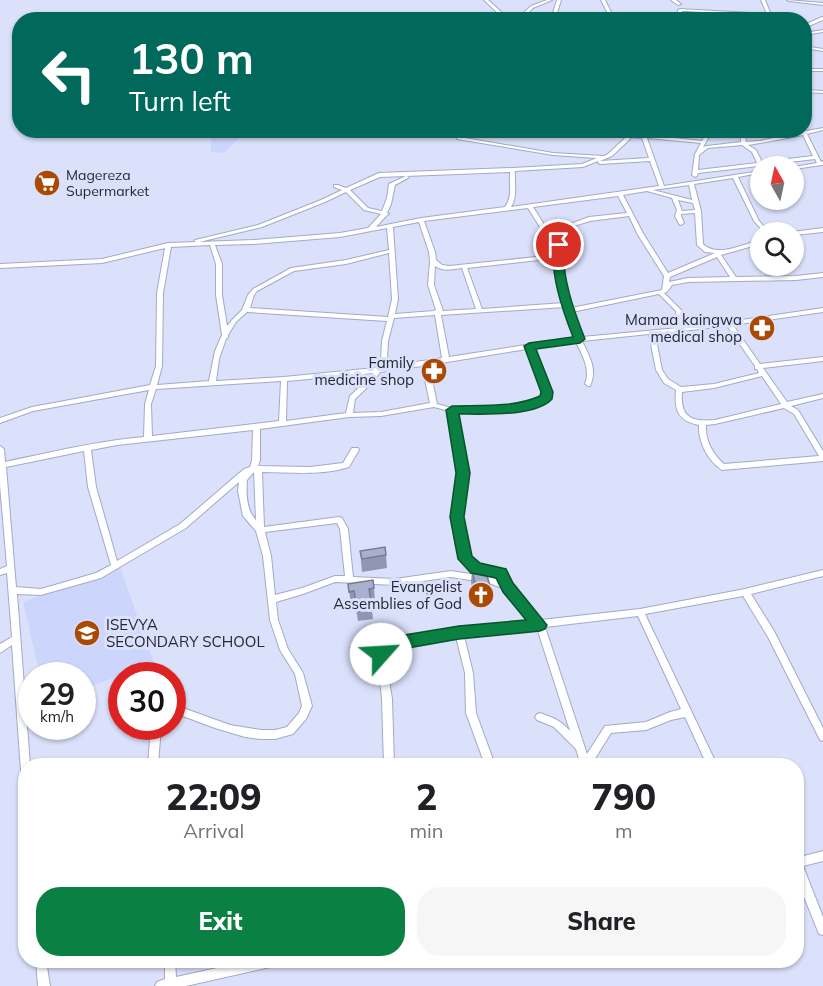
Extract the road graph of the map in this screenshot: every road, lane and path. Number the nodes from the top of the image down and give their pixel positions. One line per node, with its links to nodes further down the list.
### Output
1 (486, 0): 8 (street)
2 (550, 0): 9 (street)
3 (673, 0): 5 (street)
4 (789, 0): 6 (street)
5 (679, 2): 7 (street)
6 (822, 2)
7 (682, 10): 10 (street)
8 (499, 12)
9 (528, 12)
10 (730, 12)
11 (459, 138): 23 (street)
12 (625, 138): 23 (street)
13 (645, 138): 25 (street)
14 (669, 138): 19 (street)
15 (705, 138): 19 (street)
16 (743, 138): 20 (street)
17 (774, 138): 20 (street)
18 (806, 138): 24 (street)
19 (702, 142): 21 (street)
20 (744, 144): 21 (street); 22 (street)
21 (697, 154): 32 (street)
22 (756, 156)
23 (607, 157): 27 (street)
24 (816, 157): 26 (street); 28 (street)
25 (652, 159): 27 (street); 38 (street)
26 (804, 159)
27 (594, 163): 31 (street)
28 (822, 163): 30 (street)
29 (750, 166): 32 (street)
30 (804, 166)
31 (513, 170): 33 (street); 45 (street)
32 (695, 172): 36 (street)
33 (413, 174): 39 (street); 48 (street)
34 (750, 174): 35 (street)
35 (735, 176): 36 (street); 51 (street)
36 (694, 182): 38 (street); 43 (street)
37 (336, 186): 39 (street)
38 (662, 188): 40 (street)
39 (346, 190): 48 (street); 58 (street)
40 (647, 190): 41 (street); 42 (street)
41 (620, 194): 44 (street); 49 (street)
42 (675, 198): 43 (street); 47 (street)
43 (695, 202): 46 (street)
44 (529, 205): 45 (street); 56 (street)
45 (507, 208): 50 (street)
46 (698, 211): 47 (street); 63 (street)
47 (679, 213): 52 (street)
48 (386, 214): 55 (street)
49 (631, 214): 56 (street); 69 (street)
50 (421, 220): 53 (street); 65 (street)
51 (757, 222)
52 (681, 223)
53 (390, 227): 55 (street); 62 (street)
54 (823, 230): 57 (street)
55 (366, 231): 59 (street)
56 (545, 231): 64 (street)
57 (804, 232)
58 (185, 244): 59 (street); 60 (street)
59 (212, 244): 81 (street)
60 (168, 245): 66 (street); 93 (street)
61 (750, 245): 63 (street)
62 (391, 251): 74 (street); 77 (street)
63 (721, 253): 69 (street); 70 (street)
64 (558, 256): 67 (street); 72 (street)
65 (433, 261): 67 (street); 76 (street)
66 (0, 267)
67 (464, 267): 73 (street)
68 (822, 275): 70 (street)
69 (667, 276): 71 (street)
70 (733, 278): 71 (street)
71 (663, 290): 72 (street); 79 (street)
72 (569, 307): 73 (street); 82 (street)
73 (479, 309): 76 (street)
74 (246, 310): 77 (street); 81 (street)
75 (823, 310): 78 (street)
76 (438, 312): 77 (street); 85 (street)
77 (390, 318): 88 (street)
78 (729, 324): 79 (street); 87 (street)
79 (681, 330): 80 (street)
80 (652, 333): 82 (street); 94 (street)
81 (225, 337): 91 (street)
82 (579, 339): 83 (street); 92 (street)
83 (529, 346): 85 (street); 98 (street)
84 (823, 359): 87 (street)
85 (446, 360): 86 (street)
86 (425, 363): 88 (street); 96 (street)
87 (757, 367): 89 (street)
88 (380, 370): 90 (street); 99 (street)
89 (763, 374): 94 (street); 97 (street)
90 (284, 379): 91 (street); 101 (street)
91 (212, 384): 93 (street)
92 (588, 384)
93 (154, 387): 100 (street); 104 (street)
94 (679, 390): 102 (street)
95 (823, 396): 97 (street)
96 (434, 405): 98 (street); 99 (street)
97 (785, 405): 102 (street); 108 (street)
98 (452, 410): 117 (street)
99 (350, 415): 101 (street)
100 (0, 421)
101 (282, 424): 103 (street)
102 (703, 424): 108 (street)
103 (256, 427): 104 (street); 110 (street)
104 (147, 437): 105 (street)
105 (87, 447): 109 (street); 112 (street)
106 (0, 449): 109 (street)
107 (355, 450): 110 (street)
108 (823, 458)
109 (2, 465): 113 (street)
110 (255, 469): 111 (street); 111 (street); 112 (street)
111 (260, 530): 116 (street); 120 (street)
112 (115, 566): 118 (street)
113 (11, 568): 114 (street); 118 (street)
114 (0, 572)
115 (823, 573): 119 (street)
116 (349, 579): 117 (street); 120 (street)
117 (508, 587): 122 (street)
118 (14, 590): 124 (street)
119 (745, 592): 121 (street); 129 (street)
120 (273, 599): 127 (street)
121 (640, 612): 122 (street); 126 (street)
122 (540, 625): 123 (street); 131 (street)
123 (459, 633): 134 (street); 135 (street)
124 (15, 639): 125 (street); 132 (street)
125 (0, 649)
126 (688, 712): 137 (street); 138 (street)
127 (186, 713)
128 (540, 717): 131 (street)
129 (823, 737)
130 (155, 740): 133 (street)
131 (580, 747): 136 (street)
132 (25, 758)
133 (154, 758)
134 (389, 758)
135 (487, 758)
136 (584, 758)
137 (590, 758)
138 (709, 758)
139 (823, 856): 140 (street)
140 (804, 861)
141 (804, 883): 142 (street)
142 (823, 930)
143 (42, 968): 147 (street)
144 (169, 968): 146 (street)
145 (243, 968): 146 (street)
146 (167, 985)
147 (44, 986)

